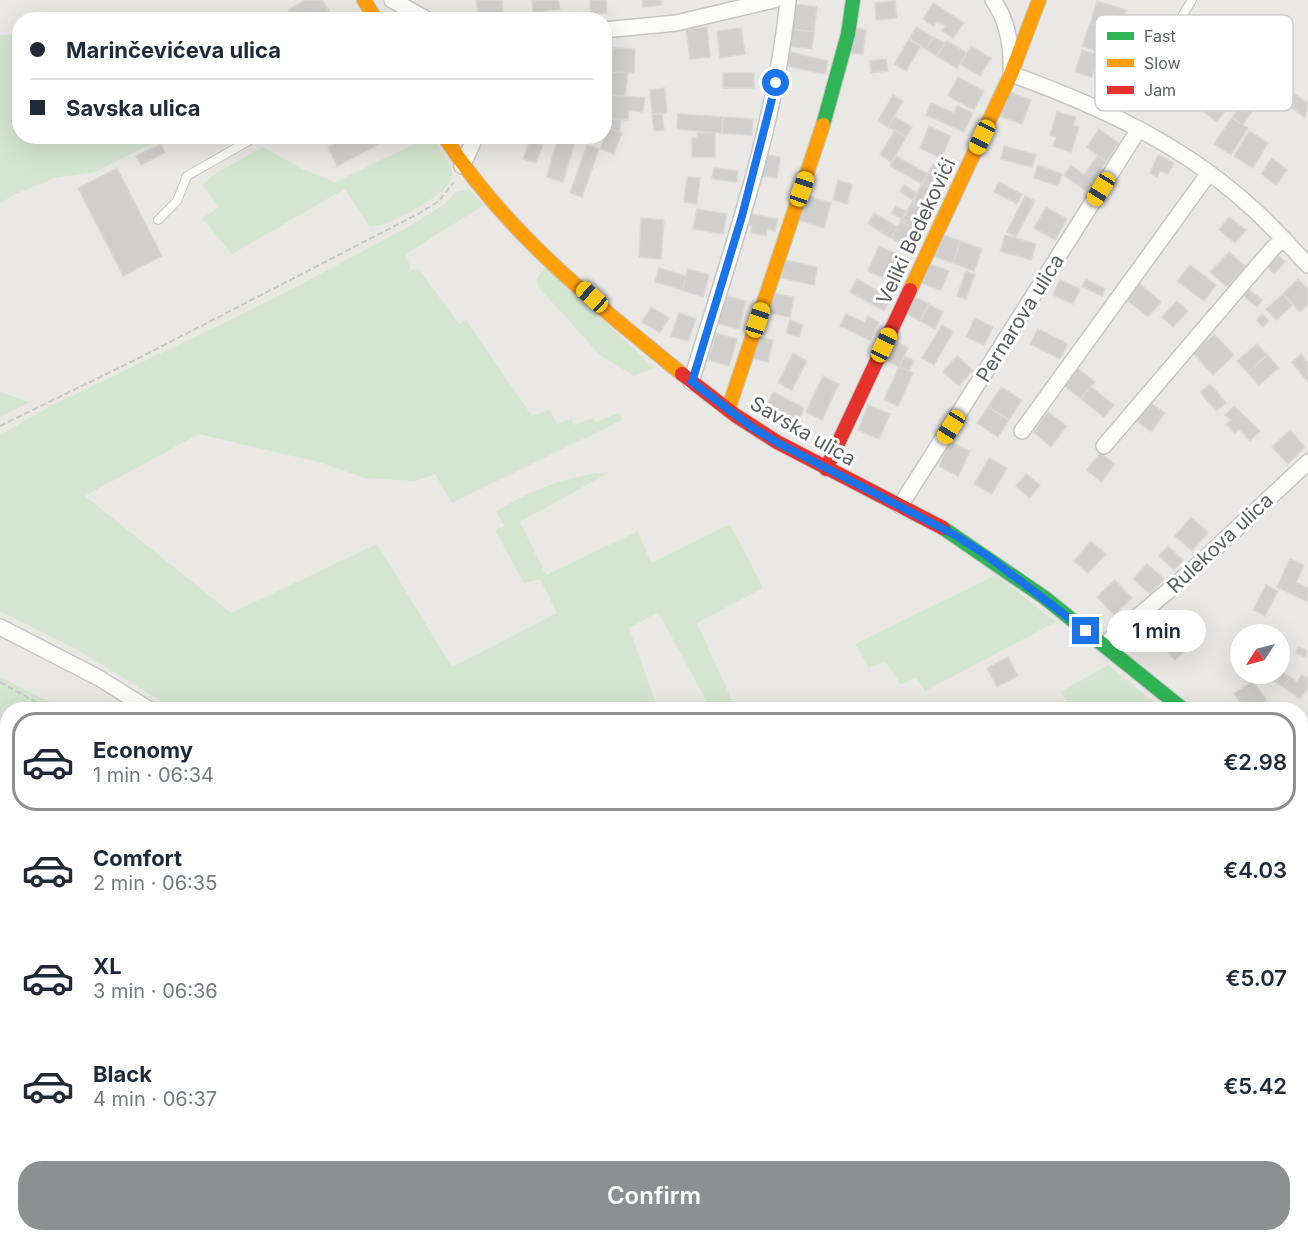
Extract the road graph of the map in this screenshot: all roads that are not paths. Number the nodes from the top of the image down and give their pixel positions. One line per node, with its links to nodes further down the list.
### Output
1 (392, 0): 8 (street)
2 (774, 0): 10 (street)
3 (788, 0): 23 (street)
4 (853, 0): 24 (street)
5 (993, 0): 11 (street)
6 (1039, 0): 11 (street, Veliki Bedekovići)
7 (1192, 0): 9 (lane)
8 (414, 12)
9 (1183, 15)
10 (612, 29)
11 (1011, 75): 12 (street); 28 (street, Veliki Bedekovići)
12 (1095, 107)
13 (1102, 111): 14 (street)
14 (1139, 129): 19 (street); 29 (street, Pernarova ulica)
15 (243, 144): 20 (lane)
16 (449, 144): 18 (street, Savska ulica)
17 (472, 144): 18 (street)
18 (462, 166): 23 (street, Savska ulica)
19 (1209, 173): 21 (street); 25 (street)
20 (158, 220)
21 (1284, 239): 22 (street); 26 (street)
22 (1308, 265)
23 (692, 382): 24 (street, Savska ulica)
24 (728, 410): 28 (street, Savska ulica)
25 (1022, 431)
26 (1104, 446)
27 (1308, 462): 31 (street, Rulekova ulica)
28 (826, 469): 29 (street, Savska ulica)
29 (900, 506): 31 (street, Savska ulica)
30 (0, 627): 32 (street)
31 (1104, 645): 33 (street, Savska ulica)
32 (137, 702)
33 (1174, 702)

